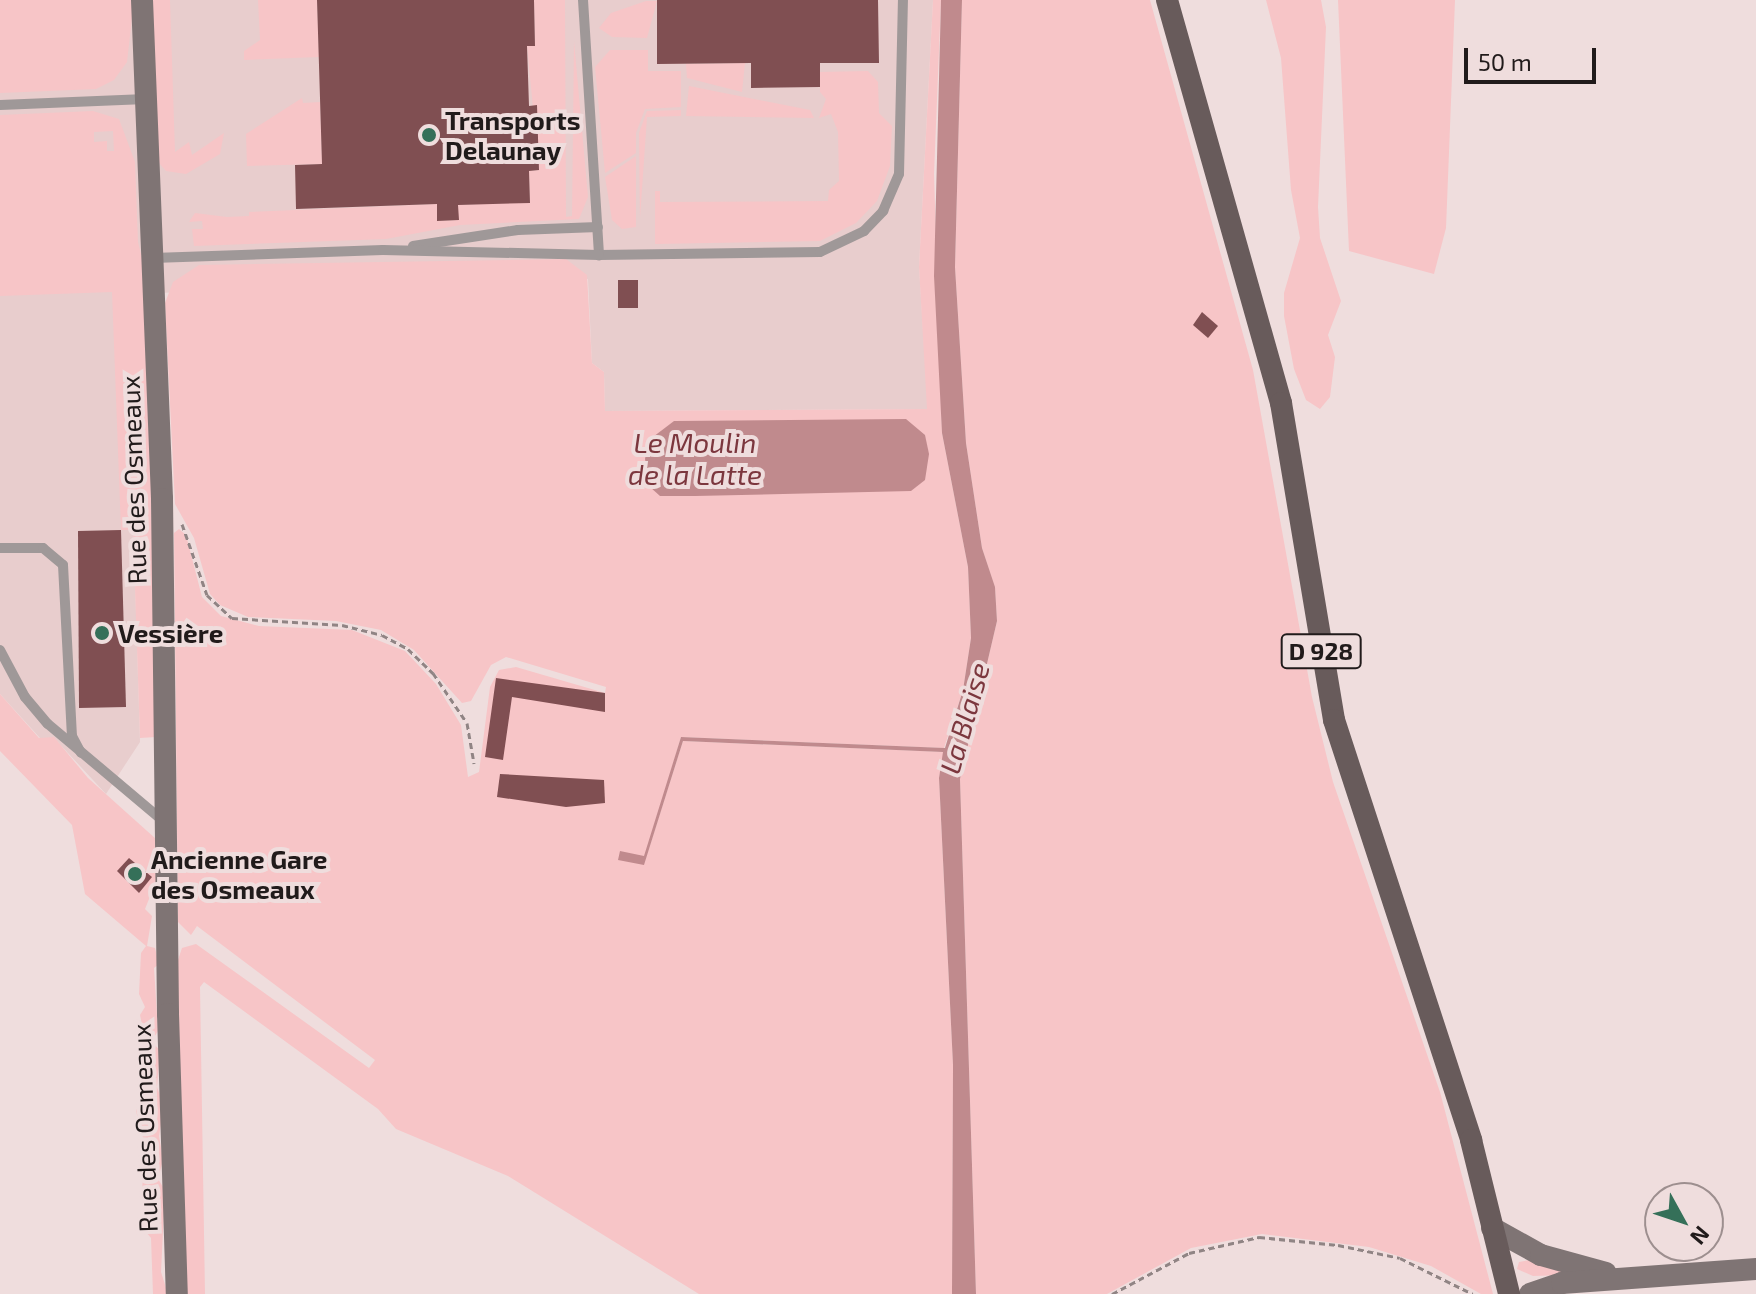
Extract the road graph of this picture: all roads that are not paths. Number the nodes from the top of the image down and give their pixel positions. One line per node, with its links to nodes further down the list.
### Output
1 (142, 0): 5 (main road, Rue des Osmeaux)
2 (583, 0): 7 (lane)
3 (903, 0): 9 (lane)
4 (1167, 0): 15 (main road, D 928)
5 (148, 99): 6 (lane); 10 (main road, Rue des Osmeaux)
6 (0, 105)
7 (598, 227): 8 (lane); 9 (lane)
8 (383, 250): 9 (lane); 10 (lane)
9 (599, 255)
10 (153, 258): 14 (main road, Rue des Osmeaux)
11 (0, 548): 13 (lane)
12 (0, 650): 13 (lane)
13 (81, 753): 14 (lane)
14 (168, 825): 18 (main road, Rue des Osmeaux)
15 (1492, 1228): 17 (main road); 19 (main road, D 928)
16 (1756, 1269): 17 (main road)
17 (1627, 1277): 20 (main road)
18 (177, 1294)
19 (1509, 1294)
20 (1530, 1294)

